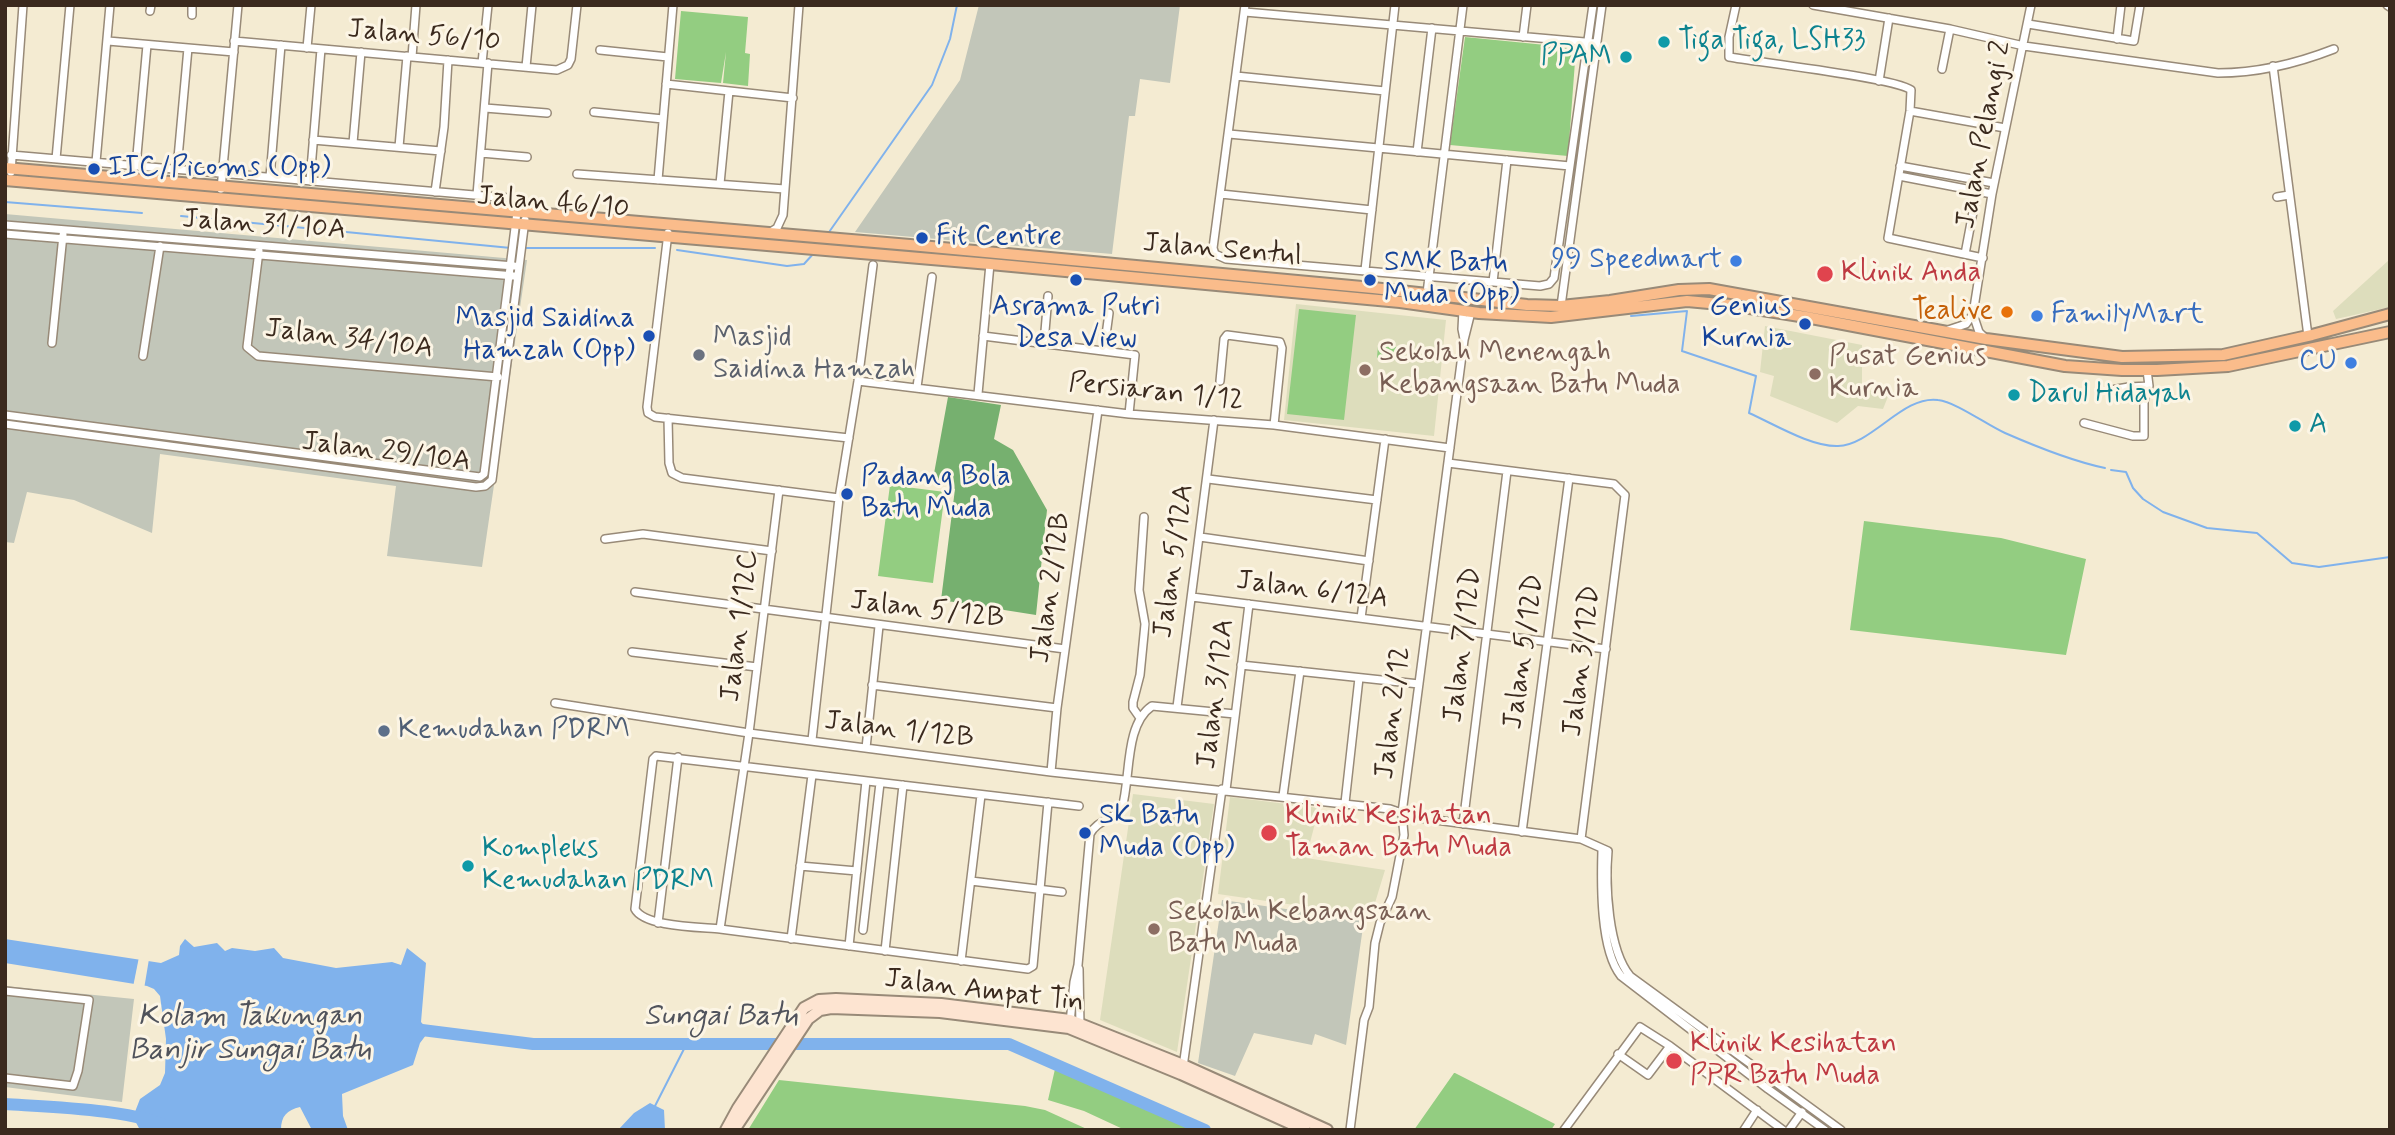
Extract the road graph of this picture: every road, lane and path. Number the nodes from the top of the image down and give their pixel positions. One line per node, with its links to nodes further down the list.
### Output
1 (23, 5): 75 (street)
2 (70, 5): 77 (street)
3 (110, 5): 34 (street)
4 (192, 5): 25 (street)
5 (238, 5): 35 (street)
6 (311, 5): 41 (street)
7 (416, 5): 47 (street)
8 (488, 5): 50 (street)
9 (531, 5): 52 (street)
10 (577, 5): 52 (street, Jalan 56/10)
11 (673, 5): 48 (street)
12 (799, 5): 59 (street)
13 (1395, 5): 28 (street)
14 (1463, 5): 31 (street)
15 (1527, 5): 32 (street)
16 (1593, 5): 36 (street)
17 (1602, 5): 36 (street)
18 (1736, 5): 55 (street)
19 (1813, 5): 23 (street)
20 (2031, 5): 27 (street, Jalan Pelangi 2)
21 (2120, 5): 33 (street)
22 (2140, 5): 33 (street)
23 (1828, 6): 26 (street)
24 (1245, 8): 28 (street); 54 (street)
25 (191, 15)
26 (1889, 18): 30 (street); 55 (street)
27 (2028, 24): 33 (street); 39 (street, Jalan Pelangi 2)
28 (1393, 25): 29 (street); 58 (street)
29 (1432, 29): 31 (street); 72 (street)
30 (1950, 29): 39 (street); 53 (street)
31 (1460, 31): 32 (street); 74 (street)
32 (1523, 37): 36 (street)
33 (2117, 39)
34 (108, 41): 37 (street); 79 (street)
35 (234, 41): 38 (street, Jalan 56/10); 45 (street)
36 (1592, 43): 81 (street); 138 (street)
37 (147, 45): 40 (street); 80 (street)
38 (281, 45): 41 (street, Jalan 56/10); 88 (street)
39 (2024, 46): 51 (street); 65 (street, Jalan Pelangi 2)
40 (188, 48): 45 (street); 84 (street)
41 (307, 48): 42 (street, Jalan 56/10)
42 (321, 49): 46 (street, Jalan 56/10); 67 (street)
43 (2334, 49): 51 (street)
44 (600, 50): 48 (street)
45 (234, 52): 85 (street)
46 (361, 52): 47 (street, Jalan 56/10); 68 (street)
47 (410, 56): 49 (street, Jalan 56/10); 69 (street)
48 (668, 57): 56 (street)
49 (448, 60): 50 (street, Jalan 56/10); 71 (street)
50 (485, 63): 52 (street, Jalan 56/10); 60 (street)
51 (2273, 66): 101 (street)
52 (526, 67)
53 (1942, 69)
54 (1236, 76): 58 (street); 66 (street)
55 (1879, 81): 61 (street)
56 (666, 85): 57 (street); 64 (street)
57 (729, 91): 59 (street); 93 (street)
58 (1385, 91): 70 (street)
59 (793, 98): 95 (street)
60 (485, 108): 63 (street); 73 (street)
61 (1910, 111): 65 (street); 82 (street)
62 (594, 112): 64 (street)
63 (547, 113)
64 (663, 119): 90 (street)
65 (2005, 128): 92 (street, Jalan Pelangi 2)
66 (1228, 134): 70 (street); 98 (street)
67 (313, 140): 68 (street); 91 (street)
68 (353, 143): 69 (street)
69 (399, 147): 71 (street)
70 (1379, 148): 72 (street); 105 (street)
71 (441, 151): 97 (street)
72 (1418, 152): 74 (street)
73 (481, 153): 76 (street); 100 (street)
74 (1444, 154): 78 (street); 127 (street)
75 (11, 155): 77 (street, Jalan 46/10); 83 (street)
76 (527, 157)
77 (56, 159): 79 (street, Jalan 46/10)
78 (1507, 160): 81 (street); 129 (street)
79 (96, 162): 80 (street, Jalan 46/10)
80 (136, 166): 84 (street, Jalan 46/10)
81 (1570, 166): 129 (street)
82 (1900, 166): 87 (street); 92 (street)
83 (8, 168): 89 (street); 94 (main road, Jalan 46/10)
84 (177, 169): 85 (street, Jalan 46/10)
85 (223, 173): 88 (street, Jalan 46/10); 94 (street)
86 (577, 174): 90 (street)
87 (1899, 176): 96 (street); 118 (street)
88 (270, 177): 91 (street, Jalan 46/10)
89 (8, 180): 104 (main road, Jalan 46/10)
90 (658, 180): 93 (street)
91 (310, 181): 97 (street, Jalan 46/10)
92 (1994, 183): 99 (street, Jalan Pelangi 2)
93 (720, 184): 95 (street)
94 (222, 186): 104 (street); 106 (main road, Jalan 46/10)
95 (785, 189): 107 (street)
96 (1978, 191): 99 (street); 118 (street)
97 (435, 192): 100 (street, Jalan 46/10)
98 (1221, 194): 105 (street); 124 (street)
99 (1992, 194): 119 (street, Jalan Pelangi 2)
100 (477, 195): 103 (street, Jalan 46/10)
101 (2290, 195): 102 (street); 149 (street)
102 (2277, 197)
103 (509, 198)
104 (220, 199): 108 (main road, Jalan 46/10)
105 (1372, 210): 124 (street)
106 (522, 212): 108 (street, Jalan 29/10A); 110 (main road, Jalan 46/10)
107 (783, 215): 111 (street); 114 (street)
108 (520, 224): 115 (main road, Jalan 46/10); 123 (street, Jalan 29/10A)
109 (5, 225): 113 (street, Jalan 31/10A)
110 (668, 225): 111 (main road, Jalan 46/10); 115 (street)
111 (768, 233): 114 (main road, Jalan 46/10)
112 (5, 234): 113 (street, Jalan 31/10A)
113 (63, 235): 116 (street, Jalan 31/10A); 117 (street, Jalan 31/10A); 151 (street)
114 (794, 235): 120 (main road, Jalan 46/10)
115 (667, 237): 121 (main road, Jalan 46/10); 167 (street)
116 (160, 246): 117 (street, Jalan 31/10A); 154 (street)
117 (259, 251): 123 (street, Jalan 31/10A); 126 (street, Jalan 31/10A); 156 (street, Jalan 34/10A)
118 (1965, 254): 119 (street)
119 (1983, 258): 142 (street, Jalan Pelangi 2)
120 (1066, 260): 131 (main road, Jalan Sentul)
121 (990, 264): 125 (main road, Jalan 46/10); 148 (street)
122 (873, 265): 158 (street)
123 (516, 266): 126 (street, Jalan 29/10A)
124 (1365, 270): 127 (street)
125 (1097, 274): 136 (main road, Jalan Sentul)
126 (515, 276): 156 (street, Jalan 29/10A); 157 (street, Jalan 29/10A)
127 (1429, 276): 129 (street); 131 (street)
128 (932, 277): 161 (street)
129 (1493, 282)
130 (1705, 291): 135 (main road); 137 (main road); 138 (main road); 146 (main road)
131 (1427, 293): 133 (main road); 136 (main road); 139 (main road)
132 (1048, 296): 152 (street)
133 (1458, 296): 134 (main road); 140 (main road)
134 (1481, 298): 138 (main road); 140 (main road)
135 (1688, 301): 137 (main road); 140 (main road)
136 (1408, 303): 139 (main road)
137 (1719, 304): 155 (main road)
138 (1561, 306)
139 (1442, 307): 140 (main road)
140 (1467, 309): 174 (street, Jalan 2/12)
141 (1109, 313): 153 (street)
142 (1973, 314): 146 (street); 150 (street)
143 (2390, 314): 144 (main road)
144 (2346, 326): 145 (main road); 149 (main road)
145 (2390, 326)
146 (1945, 330): 150 (main road)
147 (2390, 332): 155 (main road)
148 (983, 336): 152 (street); 163 (street)
149 (2308, 336): 155 (main road)
150 (1986, 338): 155 (main road)
151 (52, 343)
152 (1044, 343): 153 (street)
153 (1104, 350): 165 (street)
154 (143, 356)
155 (2142, 362): 160 (street)
156 (496, 377): 157 (street, Jalan 34/10A); 166 (street, Jalan 29/10A)
157 (505, 377): 170 (street, Jalan 29/10A)
158 (858, 381): 161 (street, Persiaran 1/12); 172 (street)
159 (1220, 381): 171 (street)
160 (2149, 386): 162 (street); 169 (street)
161 (917, 387): 163 (street, Persiaran 1/12)
162 (2111, 390)
163 (978, 394): 164 (street, Persiaran 1/12)
164 (1098, 410): 165 (street, Persiaran 1/12); 197 (street, Jalan 2/12B)
165 (1129, 414): 168 (street, Persiaran 1/12)
166 (5, 415)
167 (668, 418): 172 (street); 179 (street)
168 (1214, 420): 171 (street, Persiaran 1/12); 178 (street, Jalan 5/12A)
169 (2084, 423)
170 (5, 424)
171 (1273, 425): 173 (street, Persiaran 1/12)
172 (849, 438): 180 (street)
173 (1385, 439): 174 (street, Persiaran 1/12); 181 (street)
174 (1450, 448): 175 (street, Jalan 2/12)
175 (1448, 464): 176 (street); 194 (street, Jalan 2/12)
176 (1507, 471): 177 (street); 195 (street, Jalan 7/12D)
177 (1569, 478): 196 (street, Jalan 5/12D); 198 (street, Jalan 3/12D)
178 (1208, 479): 181 (street); 183 (street, Jalan 5/12A)
179 (779, 490): 180 (street); 185 (street, Jalan 1/12C)
180 (839, 498): 192 (street)
181 (1377, 500): 186 (street)
182 (1144, 517): 210 (street)
183 (1200, 537): 186 (street); 188 (street, Jalan 5/12A)
184 (605, 539): 185 (street)
185 (772, 551): 190 (street, Jalan 1/12C)
186 (1369, 561): 191 (street)
187 (635, 592): 190 (street, Jalan 5/12B)
188 (1192, 597): 189 (street, Jalan 6/12A); 207 (street, Jalan 5/12A)
189 (1249, 604): 191 (street, Jalan 6/12A); 200 (street, Jalan 3/12A)
190 (764, 611): 192 (street, Jalan 5/12B); 201 (street, Jalan 1/12C)
191 (1362, 618): 194 (street, Jalan 6/12A)
192 (826, 619): 193 (street, Jalan 5/12B); 212 (street)
193 (879, 626): 197 (street, Jalan 5/12B); 205 (street)
194 (1427, 626): 195 (street, Jalan 6/12A); 204 (street, Jalan 2/12)
195 (1487, 634): 196 (street, Jalan 6/12A); 229 (street, Jalan 7/12D)
196 (1547, 642): 198 (street, Jalan 6/12A); 230 (street, Jalan 5/12D)
197 (1065, 649): 208 (street, Jalan 2/12B)
198 (1606, 649): 231 (street, Jalan 3/12D)
199 (632, 652): 201 (street)
200 (1241, 665): 202 (street); 209 (street, Jalan 3/12A)
201 (757, 667): 211 (street, Jalan 1/12C)
202 (1300, 671): 203 (street); 224 (street)
203 (1359, 678): 204 (street); 226 (street)
204 (1419, 684): 228 (street, Jalan 2/12)
205 (872, 685): 208 (street); 213 (street)
206 (555, 703): 211 (street, Jalan 1/12B)
207 (1177, 707): 209 (street); 210 (street)
208 (1057, 708): 216 (street, Jalan 2/12B)
209 (1235, 714): 222 (street, Jalan 3/12A)
210 (1140, 718): 218 (street)
211 (749, 733): 212 (street, Jalan 1/12B); 215 (street, Jalan 1/12C)
212 (812, 740): 213 (street, Jalan 1/12B)
213 (866, 748): 216 (street, Jalan 1/12B)
214 (678, 757): 215 (street); 240 (street); 240 (street)
215 (744, 767): 217 (street); 241 (street, Jalan 1/12C)
216 (1051, 772): 218 (street, Jalan 1/12B)
217 (811, 775): 219 (street); 235 (street)
218 (1126, 780): 222 (street, Jalan 1/12B); 248 (street)
219 (866, 781): 220 (street); 233 (street)
220 (880, 783): 221 (street); 234 (street)
221 (903, 785): 223 (street); 245 (street)
222 (1225, 790): 224 (street, Jalan 1/12B); 252 (street, Jalan 3/12A)
223 (981, 794): 225 (street); 237 (street)
224 (1283, 796): 226 (street, Jalan 1/12B)
225 (1048, 803): 227 (street); 238 (street)
226 (1345, 803): 228 (street, Jalan 1/12B)
227 (1079, 806)
228 (1402, 813): 229 (street, Jalan 1/12B); 261 (street, Jalan 2/12)
229 (1464, 824): 230 (street, Jalan 1/12B)
230 (1522, 832): 231 (street, Jalan 1/12B)
231 (1581, 839): 232 (street)
232 (1605, 851): 254 (street); 256 (street)
233 (858, 859): 234 (street); 236 (street)
234 (871, 861): 242 (street)
235 (800, 866): 236 (street); 243 (street)
236 (857, 871): 244 (street)
237 (971, 881): 238 (street); 246 (street)
238 (1039, 889): 239 (street); 246 (street)
239 (1062, 892)
240 (658, 923): 241 (street)
241 (720, 929): 243 (street)
242 (863, 930)
243 (791, 939): 244 (street)
244 (849, 946): 245 (street)
245 (885, 951): 246 (street)
246 (961, 961)
247 (5, 991): 253 (street)
248 (1075, 1026): 251 (street, Jalan Ampat Tin); 252 (street, Jalan Ampat Tin)
249 (1670, 1046): 250 (street); 250 (street); 255 (street)
250 (1618, 1054): 262 (street)
251 (770, 1067): 257 (street, Jalan Ampat Tin); 258 (street, Jalan Ampat Tin)
252 (1182, 1070): 259 (street, Jalan Ampat Tin); 260 (street, Jalan Ampat Tin)
253 (5, 1078)
254 (1807, 1105): 256 (street); 267 (street)
255 (1757, 1110): 263 (street); 264 (street)
256 (1801, 1113): 265 (street); 266 (street)
257 (726, 1130)
258 (734, 1130)
259 (1305, 1130)
260 (1327, 1130)
261 (1349, 1130)
262 (1564, 1130)
263 (1744, 1130)
264 (1783, 1130)
265 (1789, 1130)
266 (1825, 1130)
267 (1841, 1130)

